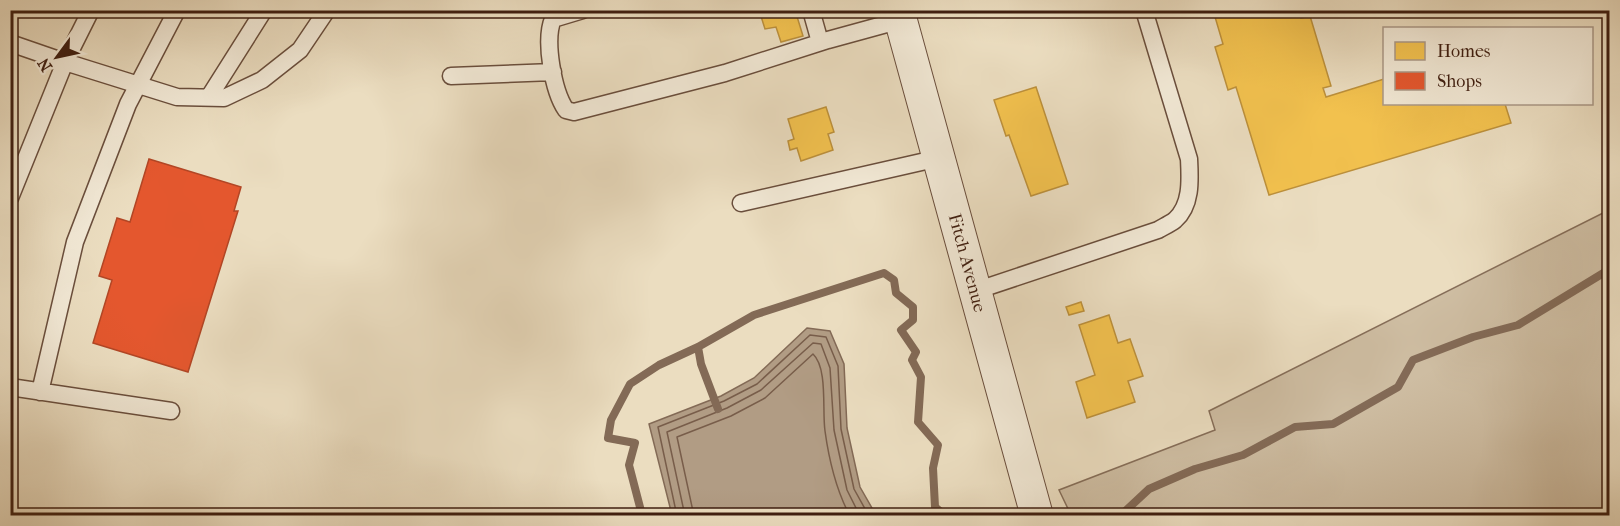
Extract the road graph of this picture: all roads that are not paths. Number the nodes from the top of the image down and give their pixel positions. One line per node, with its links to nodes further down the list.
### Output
1 (91, 10): 11 (lane)
2 (177, 10): 14 (lane)
3 (264, 10): 15 (lane)
4 (327, 10): 15 (lane)
5 (583, 10): 12 (lane)
6 (811, 10): 9 (lane)
7 (1144, 10): 19 (lane)
8 (899, 15): 9 (lane); 16 (street, Fitch Avenue)
9 (820, 42): 12 (lane)
10 (10, 43): 11 (lane)
11 (65, 62): 14 (lane); 17 (lane)
12 (553, 72): 13 (lane)
13 (451, 76)
14 (138, 85): 15 (lane); 21 (lane)
15 (209, 97)
16 (939, 158): 18 (lane); 19 (street, Fitch Avenue)
17 (10, 198)
18 (741, 203)
19 (975, 291): 23 (street, Fitch Avenue)
20 (10, 387): 21 (lane)
21 (40, 392): 22 (lane)
22 (171, 411)
23 (1037, 516)

